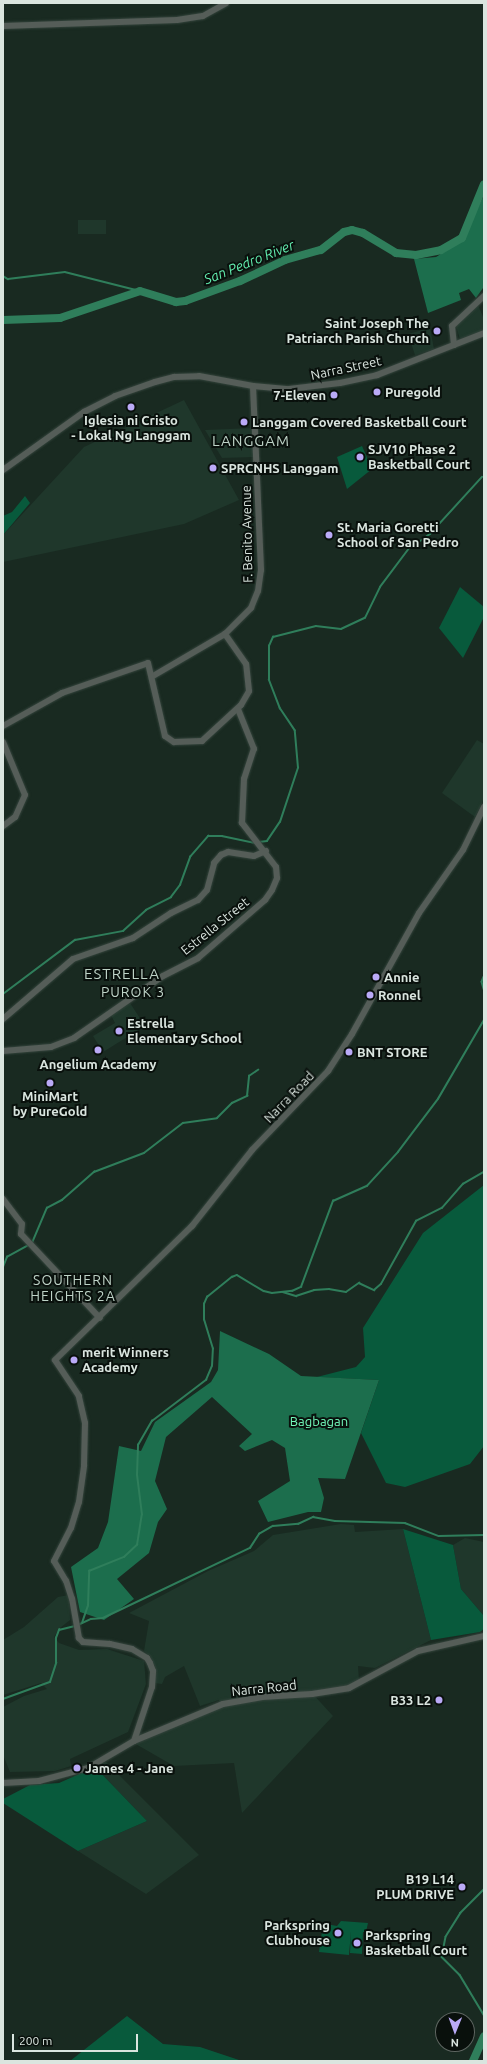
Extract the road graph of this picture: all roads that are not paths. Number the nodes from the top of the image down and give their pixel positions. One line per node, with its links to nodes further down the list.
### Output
1 (226, 3): 2 (street)
2 (3, 26)
3 (484, 296): 5 (street)
4 (484, 333): 5 (street, Narra Street)
5 (454, 345): 6 (street, Narra Street)
6 (253, 386): 7 (street, Narra Street); 8 (street, F. Benito Avenue)
7 (3, 470)
8 (224, 634): 9 (street, F. Benito Avenue); 10 (street)
9 (153, 676): 10 (street); 11 (street)
10 (238, 709): 15 (street, Estrella Street)
11 (3, 726)
12 (3, 742): 14 (street)
13 (484, 807): 19 (street, Narra Road)
14 (3, 826)
15 (266, 851): 16 (street); 17 (street, Estrella Street)
16 (3, 1019)
17 (3, 1051)
18 (3, 1199): 19 (street)
19 (100, 1318): 21 (street, Narra Road)
20 (484, 1636): 21 (street, Narra Road)
21 (134, 1741): 22 (street, Narra Road)
22 (3, 1783)

